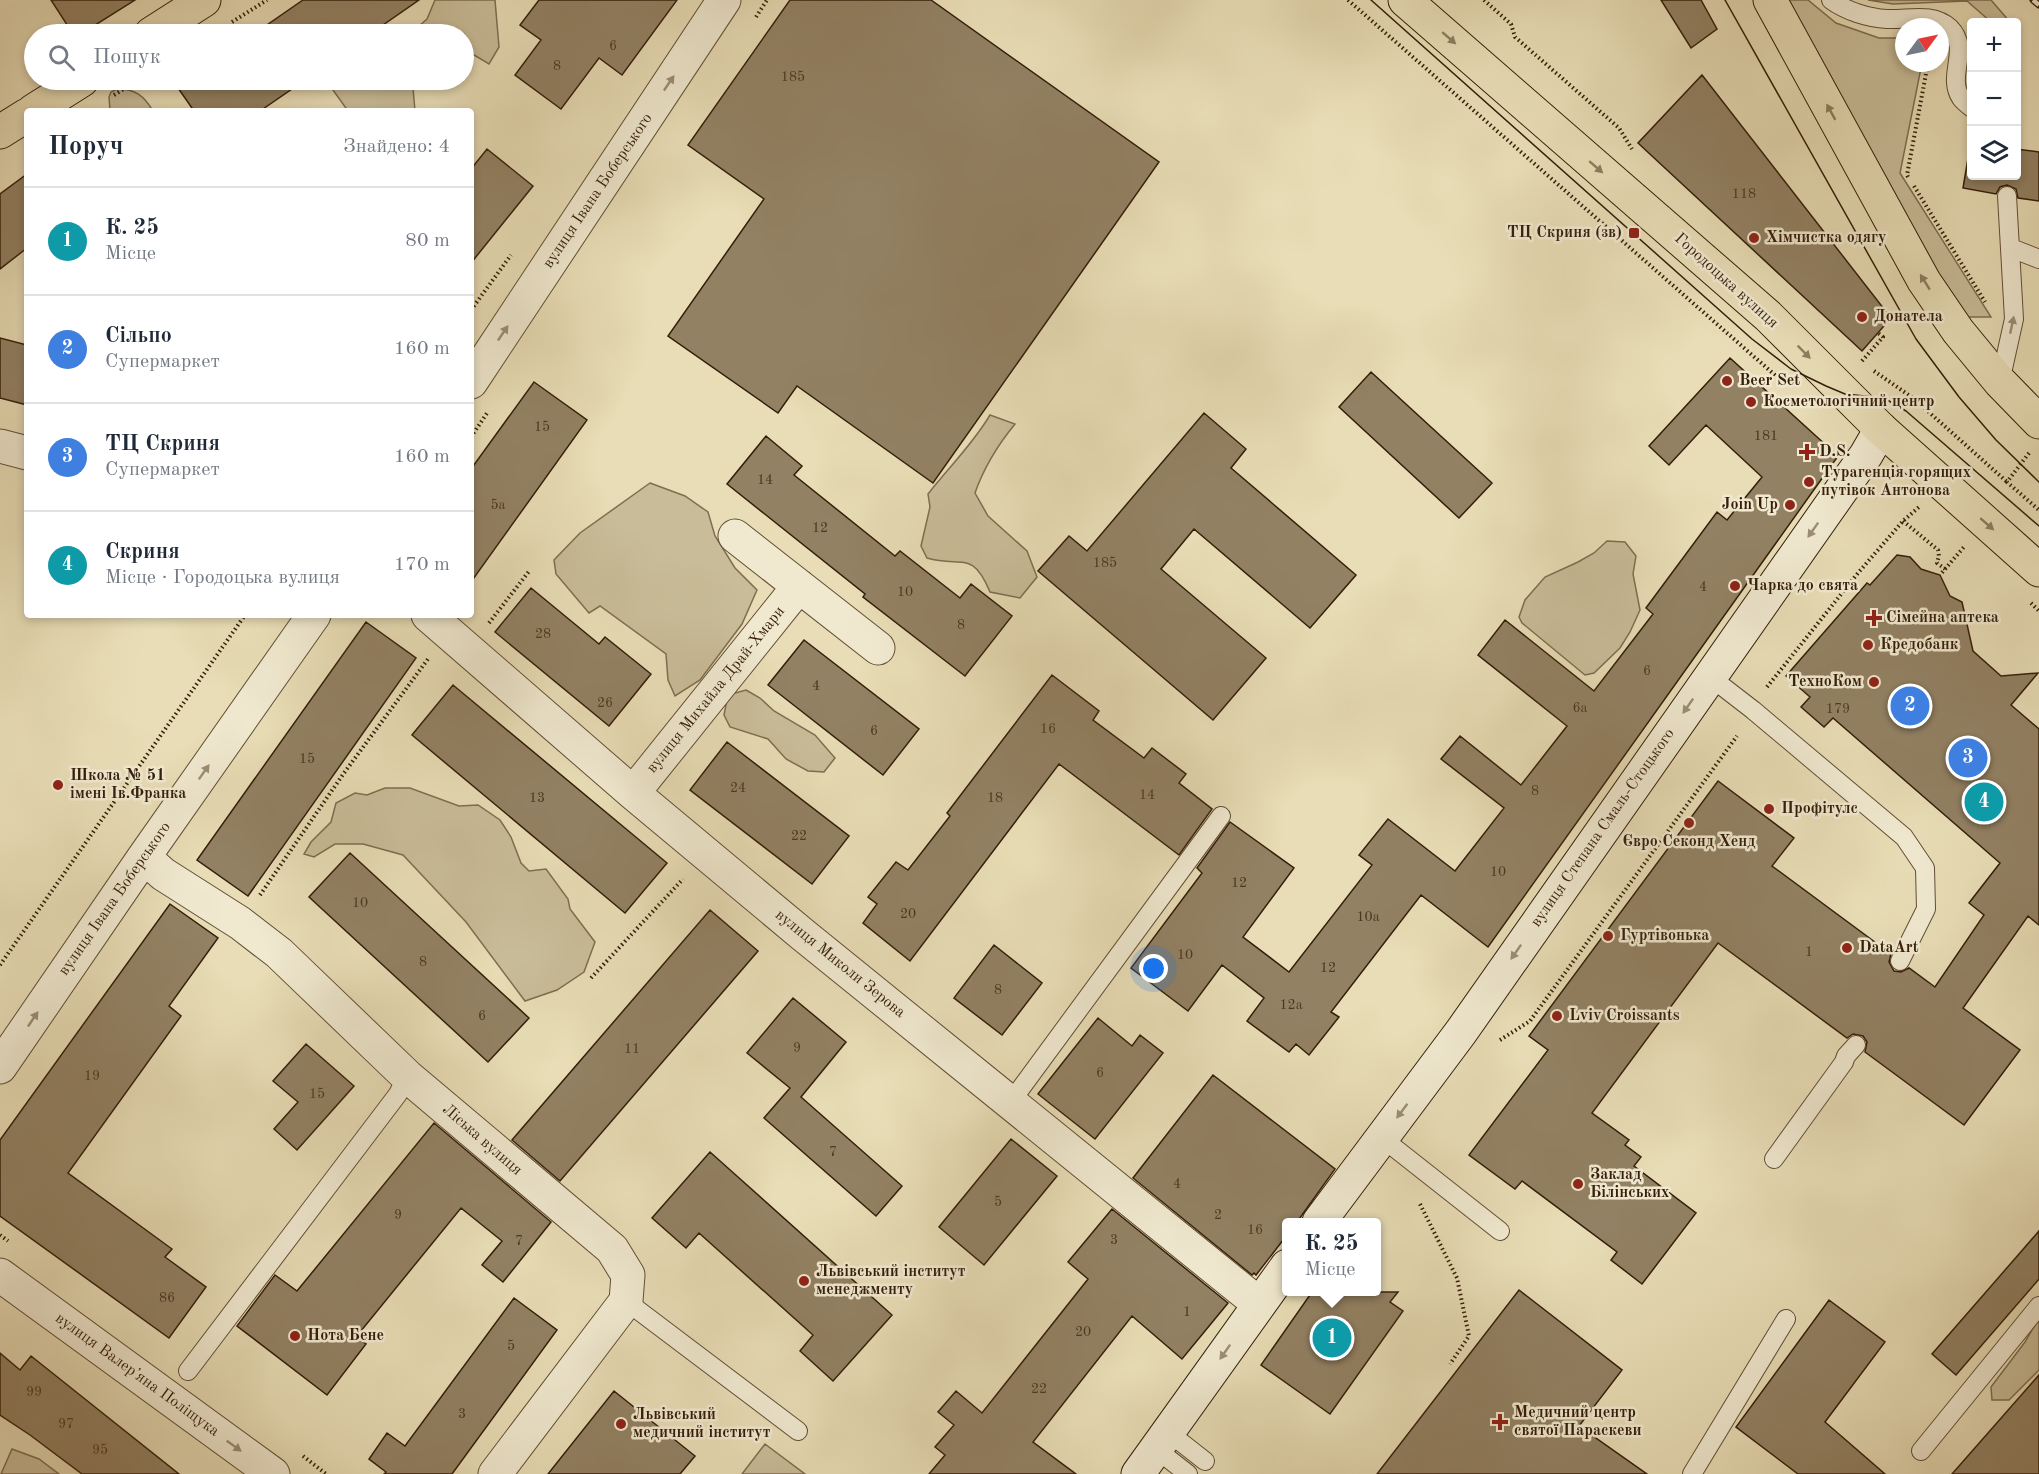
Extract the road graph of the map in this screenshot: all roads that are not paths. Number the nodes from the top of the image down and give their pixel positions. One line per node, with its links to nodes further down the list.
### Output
1 (204, 0): 6 (main road)
2 (724, 0): 15 (street, вулиця Івана Боберського, one-way to 2)
3 (1405, 0): 18 (main road, Городоцька вулиця, one-way to 18)
4 (1770, 0): 16 (main road, one-way to 4)
5 (1831, 0): 8 (lane)
6 (167, 24)
7 (66, 90): 9 (main road)
8 (1967, 104)
9 (38, 108)
10 (24, 117): 11 (main road)
11 (0, 132)
12 (2007, 196): 13 (lane)
13 (2011, 248): 14 (lane); 16 (lane, one-way to 13)
14 (2039, 259)
15 (474, 377)
16 (2000, 382): 17 (main road)
17 (2039, 422)
18 (1881, 429): 22 (main road, Городоцька вулиця, one-way to 22); 27 (street, вулиця Степана Смаль-Стоцького, one-way to 27)
19 (0, 446): 20 (street)
20 (24, 452)
21 (735, 536): 23 (street)
22 (2039, 570)
23 (799, 586): 26 (street); 28 (street, вулиця Михайла Драй-Хмари)
24 (312, 618): 30 (street, вулиця Івана Боберського, one-way to 24)
25 (431, 618): 28 (street, вулиця Миколи Зерова)
26 (878, 648)
27 (1709, 676): 31 (lane); 36 (street, вулиця Степана Смаль-Стоцького, one-way to 36)
28 (633, 793): 35 (street, вулиця Миколи Зерова)
29 (1221, 816): 35 (lane)
30 (144, 857): 33 (street, вулиця Івана Боберського, one-way to 30); 34 (street, Ліська вулиця)
31 (1900, 961)
32 (1856, 1045): 37 (lane)
33 (0, 1067)
34 (407, 1076): 42 (street, Ліська вулиця); 46 (lane)
35 (1010, 1103): 43 (street, вулиця Миколи Зерова)
36 (1382, 1138): 38 (street, вулиця Степана Смаль-Стоцького); 39 (lane)
37 (1774, 1159)
38 (1322, 1218)
39 (1500, 1230)
40 (1282, 1273): 43 (street)
41 (0, 1275): 51 (street, вулиця Валерʼяна Поліщука, one-way to 51)
42 (626, 1301): 47 (lane); 52 (street)
43 (1259, 1304): 49 (street, one-way to 49)
44 (2039, 1306): 48 (lane)
45 (1786, 1319): 54 (lane)
46 (188, 1371)
47 (798, 1431)
48 (1921, 1451)
49 (1154, 1452): 50 (lane); 53 (lane)
50 (1205, 1461)
51 (273, 1474)
52 (495, 1474)
53 (1188, 1474)
54 (1692, 1474)

